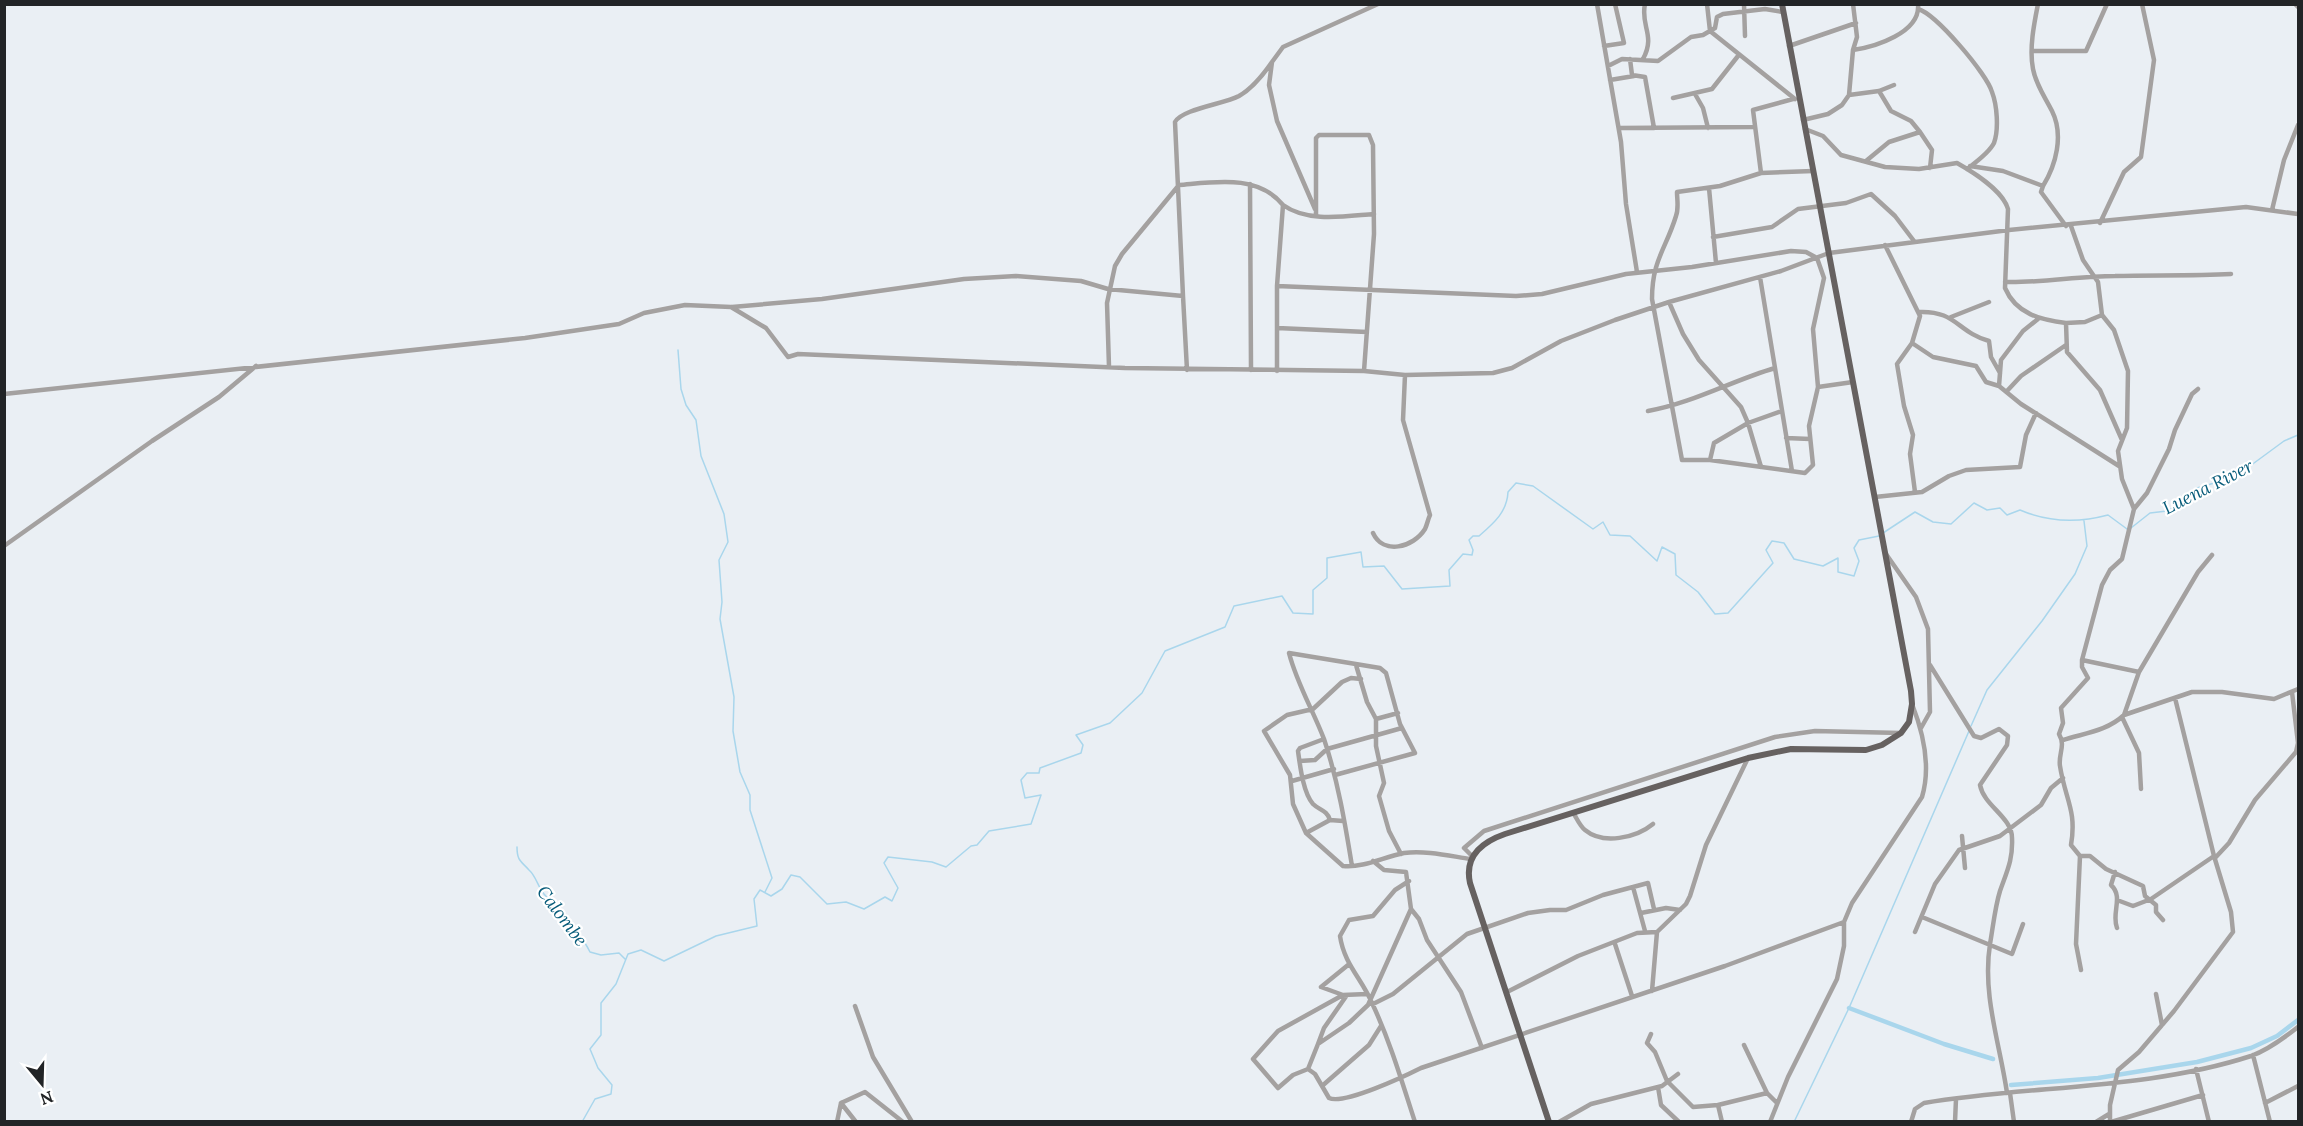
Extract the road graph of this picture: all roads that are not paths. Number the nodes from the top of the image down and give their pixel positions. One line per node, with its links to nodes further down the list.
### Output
1 (1378, 4): 25 (street)
2 (1597, 4): 18 (street)
3 (1615, 4): 18 (street)
4 (1645, 4): 24 (street)
5 (1707, 4): 16 (street)
6 (1744, 4): 13 (street)
7 (1782, 4): 14 (main road)
8 (1853, 4): 15 (street)
9 (2038, 4): 21 (street)
10 (2107, 4): 21 (street)
11 (2142, 4): 60 (street)
12 (1918, 7): 20 (street); 44 (street)
13 (1744, 11): 14 (street); 16 (street); 17 (street)
14 (1784, 12): 19 (main road)
15 (1856, 23): 19 (street); 20 (street)
16 (1710, 31): 22 (street); 24 (street)
17 (1745, 36)
18 (1604, 46): 26 (street)
19 (1789, 46): 34 (main road)
20 (1853, 50): 32 (street)
21 (2032, 51): 50 (street)
22 (1738, 56): 31 (street); 34 (street)
23 (1630, 59): 24 (street); 26 (street); 27 (street)
24 (1643, 59)
25 (1272, 62): 49 (street); 56 (street)
26 (1608, 66): 28 (street)
27 (1634, 76): 28 (street); 39 (street)
28 (1610, 80): 38 (street)
29 (1894, 85): 30 (street)
30 (1879, 91): 32 (street); 42 (street)
31 (1695, 94): 33 (street); 40 (street)
32 (1849, 95): 35 (street)
33 (1673, 98)
34 (1796, 100): 35 (main road); 37 (street)
35 (1803, 120): 41 (main road)
36 (2298, 125): 55 (street)
37 (1754, 127): 40 (street); 47 (street)
38 (1619, 128): 39 (street); 69 (street)
39 (1654, 128): 40 (street)
40 (1708, 128)
41 (1805, 129): 43 (street); 46 (main road)
42 (1920, 132): 43 (street); 45 (street)
43 (1866, 161): 45 (street)
44 (1969, 167): 45 (street); 50 (street); 62 (street)
45 (1930, 168)
46 (1813, 171): 47 (street); 53 (main road)
47 (1761, 173): 51 (street)
48 (1250, 184): 49 (street); 52 (street); 96 (street)
49 (1179, 185): 76 (street); 78 (street)
50 (2043, 186): 61 (street)
51 (1709, 188): 63 (street); 70 (street)
52 (1283, 205): 56 (street); 75 (street)
53 (1820, 207): 63 (street); 64 (street); 66 (main road)
54 (2298, 207): 57 (street)
55 (2272, 210): 57 (street); 60 (street)
56 (1316, 213): 58 (street); 58 (street)
57 (2292, 213): 59 (street)
58 (1374, 214): 77 (street)
59 (2298, 214)
60 (2100, 223): 61 (street)
61 (2069, 226): 62 (street); 72 (street)
62 (2009, 230): 64 (street); 74 (street)
63 (1713, 237): 68 (street)
64 (1914, 242): 65 (street)
65 (1885, 245): 66 (street); 83 (street)
66 (1829, 253): 67 (street); 101 (main road)
67 (1817, 258): 68 (street); 73 (street); 104 (street)
68 (1716, 263): 70 (street)
69 (1637, 272): 70 (street); 77 (street)
70 (1655, 272): 82 (street)
71 (2231, 274): 72 (street)
72 (2096, 276): 74 (street); 84 (street)
73 (1760, 277): 79 (street); 94 (street)
74 (2005, 282): 86 (street)
75 (1277, 286): 77 (street); 88 (street)
76 (1108, 289): 78 (street); 81 (street); 93 (street)
77 (1371, 289): 89 (street)
78 (1183, 296): 95 (street)
79 (1669, 302): 82 (street); 102 (street)
80 (1989, 302): 85 (street)
81 (731, 307): 92 (street); 93 (street)
82 (1655, 307): 100 (street); 108 (street)
83 (1918, 312): 85 (street); 90 (street)
84 (2102, 315): 87 (street); 115 (street)
85 (1951, 317): 99 (street)
86 (2038, 319): 87 (street); 99 (street)
87 (2066, 323): 91 (street)
88 (1277, 328): 89 (street); 97 (street)
89 (1367, 332): 98 (street)
90 (1912, 343): 103 (street); 120 (street)
91 (2066, 345): 106 (street); 115 (street)
92 (257, 366): 107 (street); 124 (street)
93 (1109, 367): 95 (street)
94 (1775, 368): 102 (street); 110 (street)
95 (1186, 369): 96 (street)
96 (1251, 370): 97 (street)
97 (1277, 371): 98 (street)
98 (1364, 371): 100 (street)
99 (2000, 373): 103 (street)
100 (1405, 375): 123 (street)
101 (1853, 382): 104 (street); 121 (main road)
102 (1722, 385): 108 (street); 112 (street)
103 (2000, 386): 106 (street)
104 (1818, 387): 114 (street)
105 (2198, 389): 122 (street)
106 (2007, 391): 111 (street)
107 (4, 394)
108 (1672, 407): 109 (street); 116 (street)
109 (1648, 411)
110 (1782, 411): 112 (street); 113 (street)
111 (2036, 413): 117 (street); 120 (street)
112 (1748, 423): 116 (street); 118 (street)
113 (1786, 438): 114 (street); 119 (street)
114 (1810, 440): 119 (street)
115 (2122, 440): 117 (street)
116 (1710, 460): 118 (street)
117 (2119, 466): 122 (street)
118 (1761, 467): 119 (street)
119 (1792, 471)
120 (1915, 492): 121 (street)
121 (1875, 497): 125 (main road)
122 (2134, 509): 127 (street)
123 (1372, 533)
124 (4, 546)
125 (1886, 552): 129 (street); 135 (main road)
126 (2212, 555): 130 (street)
127 (2082, 660): 130 (street); 145 (street)
128 (1356, 665): 131 (street); 136 (street); 137 (street)
129 (1930, 665): 141 (street); 159 (street)
130 (2139, 672): 138 (street)
131 (1361, 679): 136 (street); 139 (street)
132 (2298, 689): 133 (street)
133 (2292, 692): 134 (street); 165 (street)
134 (2175, 698): 138 (street); 165 (street)
135 (1912, 704): 141 (street); 142 (main road)
136 (1313, 709): 144 (street); 153 (street)
137 (1398, 713): 139 (street); 140 (street)
138 (2123, 716): 145 (street); 154 (street)
139 (1376, 719): 143 (street)
140 (1402, 728): 143 (street); 149 (street)
141 (1921, 728): 181 (street)
142 (1901, 733): 147 (main road); 166 (street)
143 (1376, 736): 146 (street); 149 (street)
144 (1323, 739): 146 (street); 148 (street)
145 (2063, 740): 152 (street)
146 (1327, 748): 148 (street); 150 (street)
147 (1748, 758): 155 (main road); 177 (street)
148 (1300, 761): 151 (street)
149 (1380, 762): 150 (street); 163 (street)
150 (1334, 772): 151 (street); 157 (street)
151 (1304, 778): 153 (street); 156 (street)
152 (2063, 778): 159 (street); 164 (street)
153 (1292, 781): 160 (street)
154 (2141, 789)
155 (1574, 814): 158 (street); 166 (main road)
156 (1330, 820): 157 (street); 160 (street)
157 (1343, 821): 168 (street)
158 (1653, 824)
159 (2010, 827): 162 (street); 189 (street)
160 (1306, 833): 168 (street)
161 (1962, 836): 162 (street)
162 (1963, 847): 169 (street); 179 (street)
163 (1401, 854): 166 (street); 167 (street)
164 (2080, 856): 170 (street); 192 (street)
165 (2215, 857): 174 (street); 201 (street)
166 (1471, 858): 183 (main road)
167 (1373, 861): 168 (street); 171 (street)
168 (1352, 866)
169 (1965, 868)
170 (2115, 872): 173 (street); 174 (street)
171 (1409, 881): 175 (street); 191 (street)
172 (1634, 887): 176 (street); 178 (street); 183 (street)
173 (2117, 900): 174 (street); 184 (street)
174 (2148, 900): 180 (street)
175 (1411, 909): 190 (street); 199 (street)
176 (1654, 909): 177 (street); 178 (street)
177 (1680, 910): 186 (street)
178 (1641, 912): 185 (street)
179 (1922, 917): 187 (street); 189 (street)
180 (2163, 920)
181 (1844, 922): 193 (street); 224 (street)
182 (2023, 924): 189 (street)
183 (1486, 928): 190 (street); 194 (main road)
184 (2117, 928)
185 (1645, 931): 186 (street); 188 (street)
186 (1657, 932): 193 (street)
187 (1916, 932)
188 (1616, 944): 194 (street); 198 (street)
189 (1990, 946): 220 (street)
190 (1439, 956): 199 (street); 208 (street)
191 (1348, 965): 195 (street); 197 (street)
192 (2081, 970)
193 (1652, 990): 198 (street)
194 (1507, 992): 204 (main road)
195 (1367, 994): 197 (street); 199 (street)
196 (2156, 994): 201 (street)
197 (1345, 995): 206 (street); 210 (street)
198 (1632, 996): 204 (street)
199 (1372, 1002): 202 (street); 206 (street)
200 (855, 1006): 231 (street)
201 (2162, 1025): 215 (street)
202 (1382, 1026): 213 (street); 216 (street)
203 (2298, 1027): 209 (street)
204 (1521, 1034): 208 (street); 233 (main road)
205 (1651, 1034): 214 (street)
206 (1318, 1044): 210 (street)
207 (1744, 1045): 219 (street)
208 (1482, 1048): 213 (street)
209 (2253, 1055): 211 (street); 225 (street)
210 (1308, 1069): 216 (street)
211 (2196, 1070): 215 (street); 221 (street)
212 (1678, 1074): 214 (street)
213 (1402, 1078): 216 (street); 232 (street)
214 (1668, 1081): 218 (street); 226 (street)
215 (2115, 1082): 220 (street); 227 (street)
216 (1322, 1086)
217 (2298, 1086): 225 (street)
218 (1658, 1087): 234 (street); 235 (street)
219 (1767, 1093): 224 (street); 226 (street)
220 (2008, 1093): 222 (street); 240 (street)
221 (2202, 1095): 242 (street); 243 (street)
222 (1956, 1099): 238 (street); 239 (street)
223 (841, 1103): 228 (street); 229 (street); 230 (street)
224 (1777, 1103): 237 (street)
225 (2265, 1103): 244 (street)
226 (1718, 1105): 236 (street)
227 (2109, 1114): 241 (street); 242 (street)
228 (837, 1122)
229 (856, 1122)
230 (903, 1122)
231 (912, 1122)
232 (1415, 1122)
233 (1549, 1122)
234 (1559, 1122)
235 (1679, 1122)
236 (1722, 1122)
237 (1770, 1122)
238 (1911, 1122)
239 (1955, 1122)
240 (2014, 1122)
241 (2097, 1122)
242 (2110, 1122)
243 (2209, 1122)
244 (2270, 1122)

